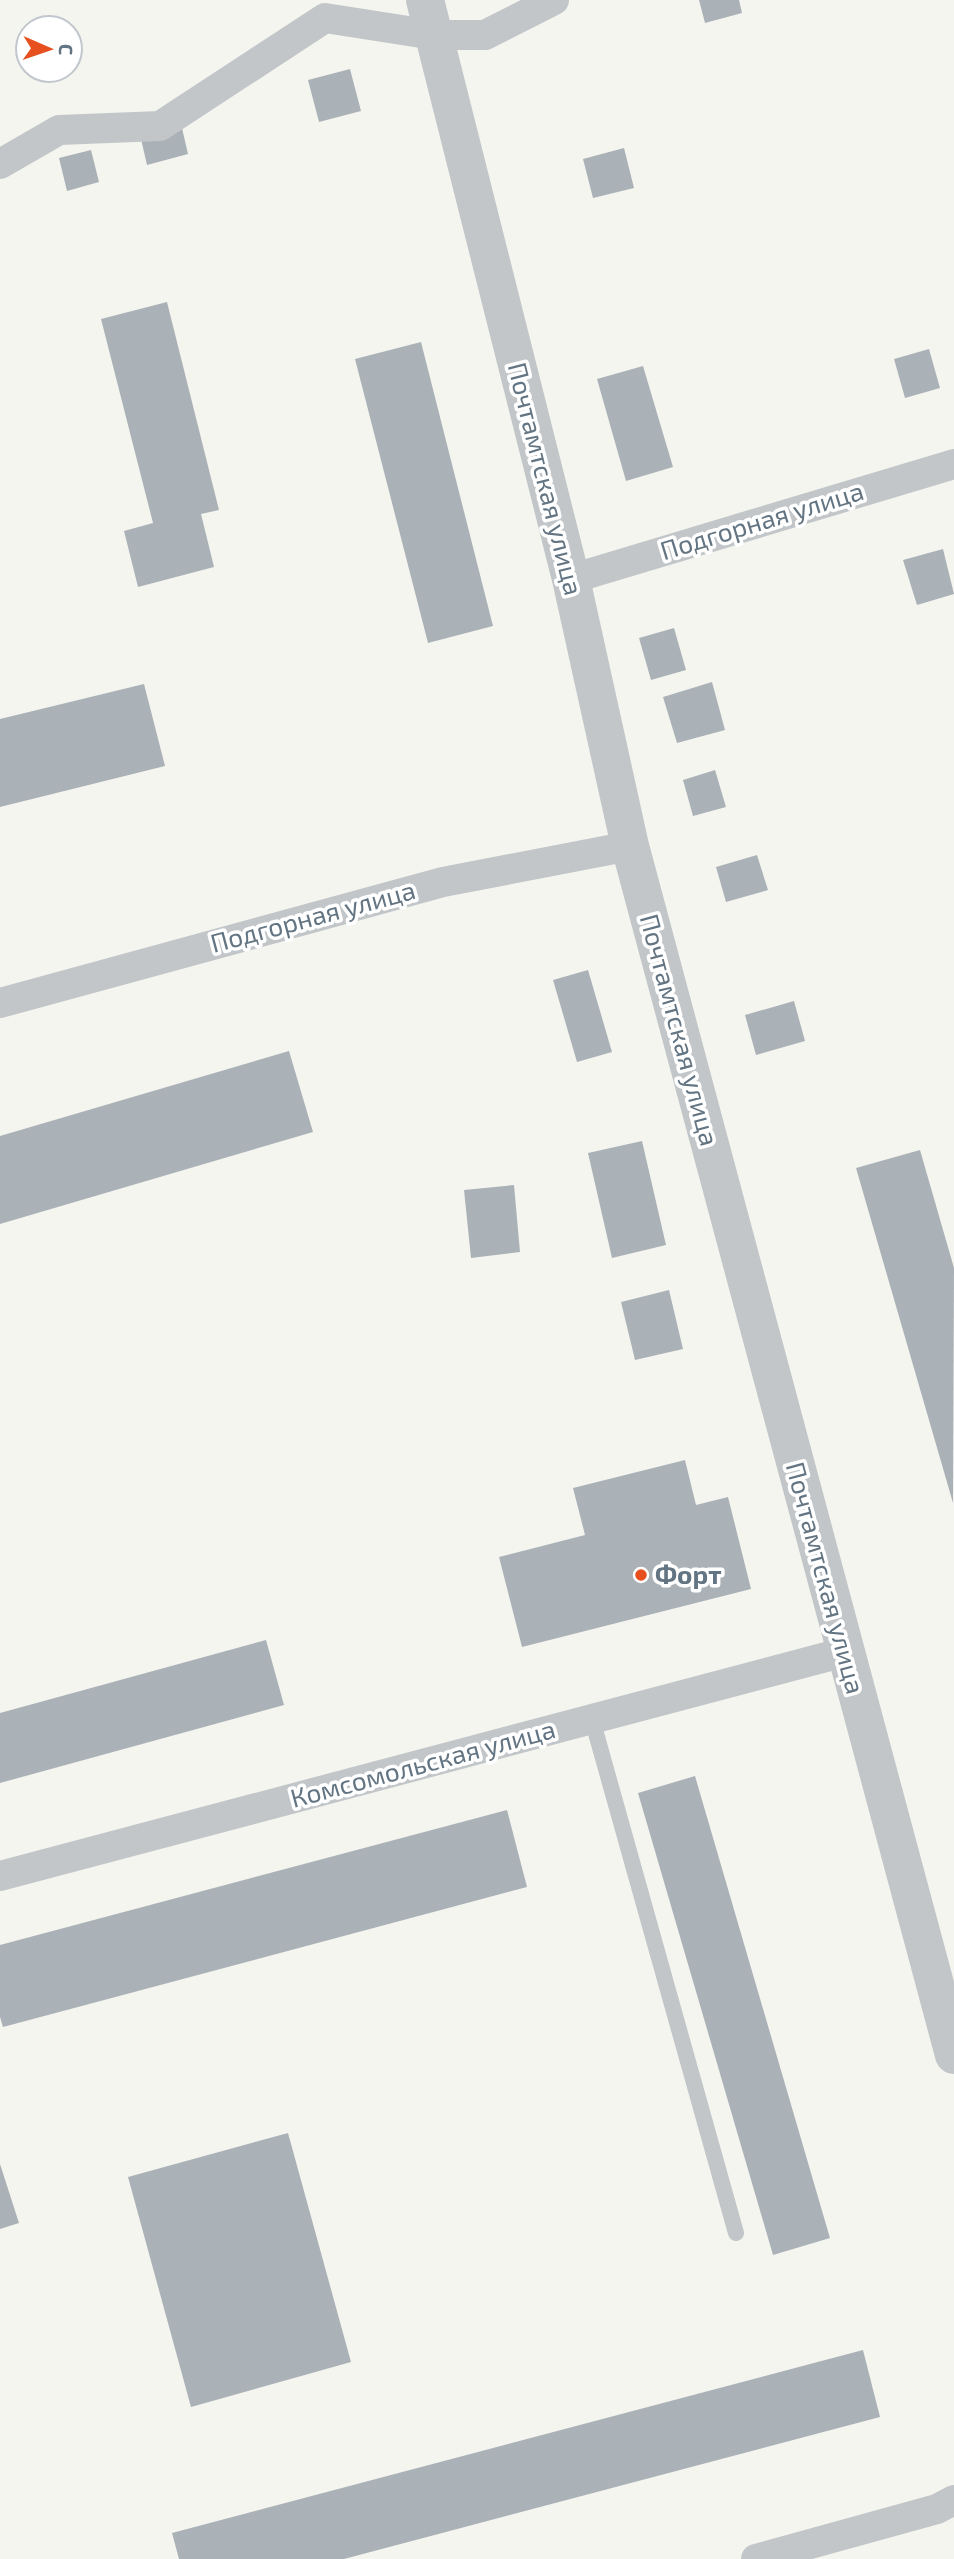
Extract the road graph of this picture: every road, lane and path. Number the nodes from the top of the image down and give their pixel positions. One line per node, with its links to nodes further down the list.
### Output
1 (554, 0): 2 (street)
2 (429, 18): 3 (street); 5 (street, Почтамтская улица)
3 (0, 164)
4 (954, 464): 5 (street, Подгорная улица)
5 (571, 579): 6 (street, Почтамтская улица)
6 (630, 846): 7 (street, Подгорная улица); 8 (street, Почтамтская улица)
7 (0, 1003)
8 (845, 1652): 9 (street, Комсомольская улица); 11 (street, Почтамтская улица)
9 (592, 1719): 10 (street, Комсомольская улица); 12 (lane)
10 (0, 1876)
11 (954, 2055)
12 (736, 2232)
13 (954, 2500): 14 (street)
14 (756, 2559)

